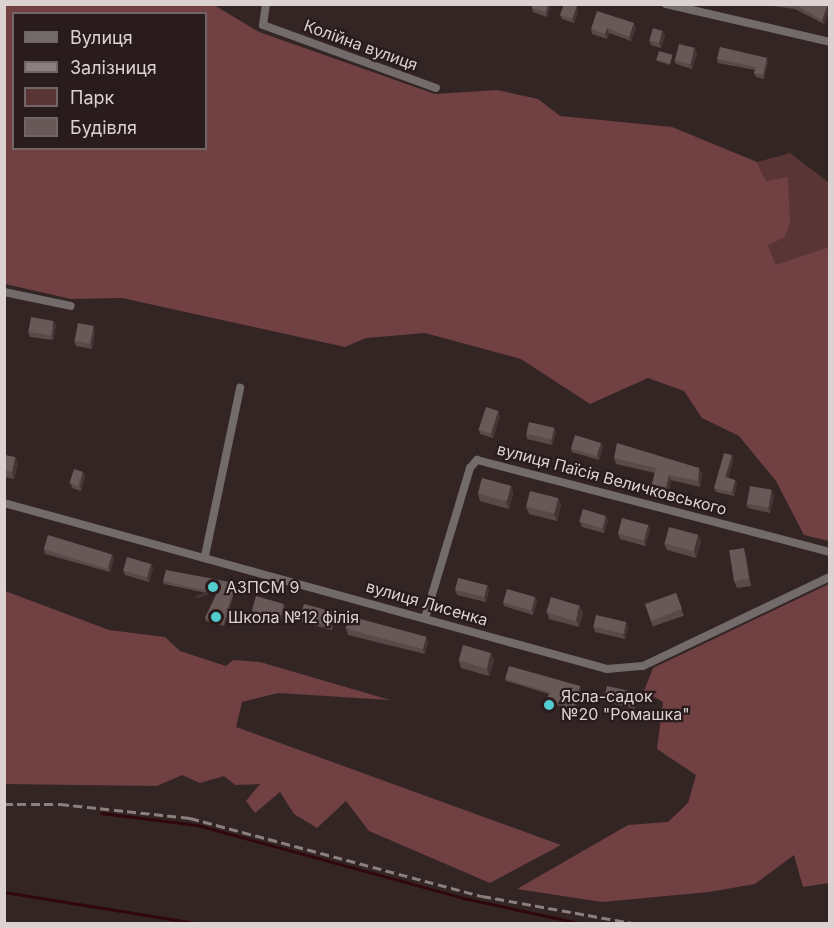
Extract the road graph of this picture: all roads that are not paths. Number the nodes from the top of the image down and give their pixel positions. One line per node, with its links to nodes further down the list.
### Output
1 (266, 4): 5 (street, Колійна вулиця)
2 (666, 4): 3 (street)
3 (691, 8): 4 (street)
4 (830, 42)
5 (436, 88)
6 (4, 292): 7 (street)
7 (71, 306)
8 (240, 388): 11 (street)
9 (4, 503): 11 (street, вулиця Лисенка)
10 (830, 552): 13 (street, вулиця Паїсія Величковського)
11 (205, 556): 13 (street, вулиця Лисенка)
12 (830, 578): 13 (street, вулиця Лисенка)
13 (425, 618)

